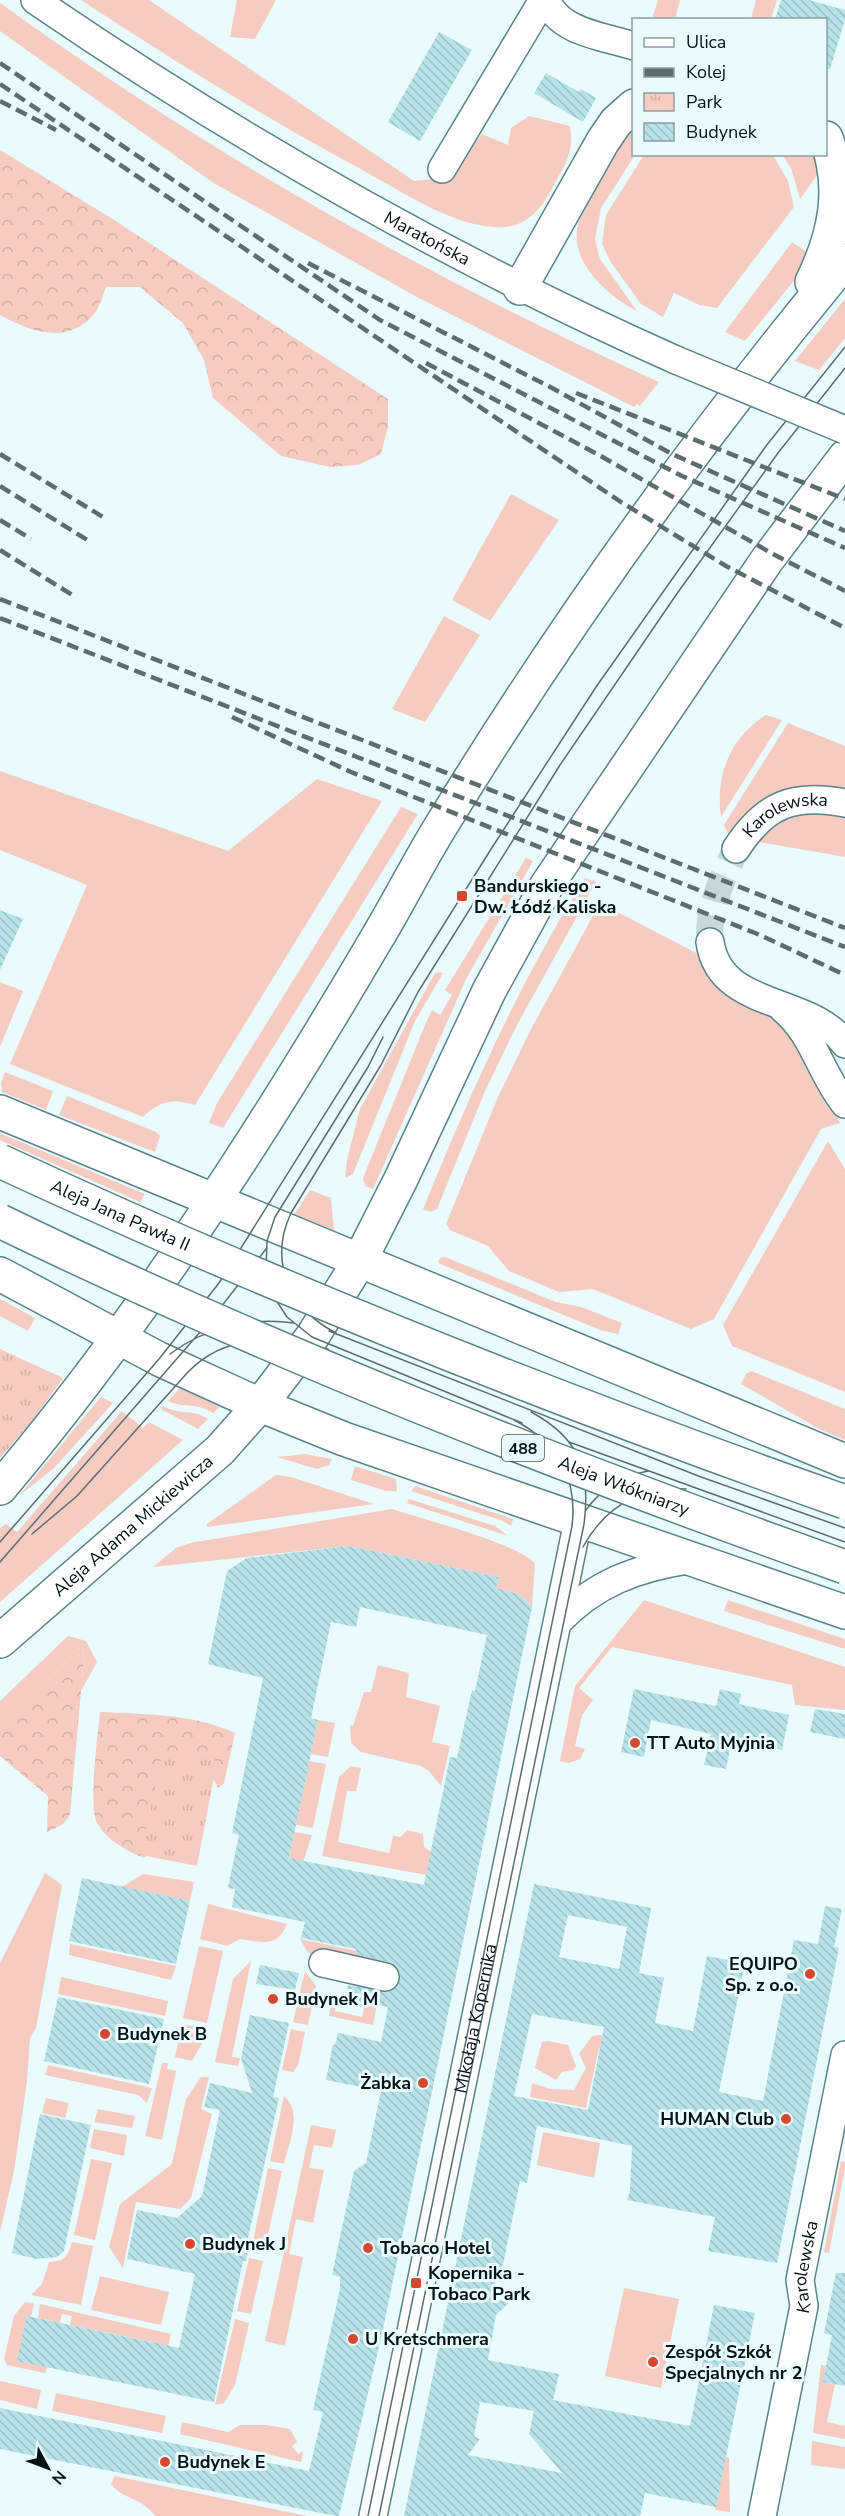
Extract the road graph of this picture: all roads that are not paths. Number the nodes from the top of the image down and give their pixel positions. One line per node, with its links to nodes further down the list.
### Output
1 (35, 0): 10 (street, Maratońska)
2 (545, 0): 3 (street); 8 (street)
3 (632, 46)
4 (632, 107): 10 (main road)
5 (827, 117): 6 (main road)
6 (845, 122)
7 (827, 142): 11 (main road)
8 (442, 169)
9 (845, 261): 11 (main road)
10 (520, 288): 12 (street, Maratońska, bridge)
11 (790, 328): 22 (main road)
12 (845, 430)
13 (845, 457): 24 (main road, Aleja Adama Mickiewicza)
14 (845, 803): 15 (street, Karolewska)
15 (736, 849)
16 (711, 942): 17 (street)
17 (778, 1004): 18 (street); 19 (street)
18 (845, 1044)
19 (845, 1104)
20 (0, 1112): 22 (main road)
21 (0, 1161): 30 (main road, Aleja Jana Pawła II, bridge)
22 (212, 1202): 24 (main road); 26 (main road)
23 (0, 1221): 33 (main road, Aleja Włókniarzy / 488, bridge)
24 (359, 1262): 27 (main road, Aleja Adama Mickiewicza); 28 (main road)
25 (0, 1274): 26 (main road)
26 (117, 1338): 27 (main road); 29 (main road)
27 (260, 1405): 31 (main road); 36 (main road, Aleja Adama Mickiewicza)
28 (845, 1461)
29 (0, 1488)
30 (845, 1502)
31 (578, 1521): 32 (main road); 35 (street, Mikołaja Kopernika)
32 (688, 1560): 34 (main road); 35 (street)
33 (845, 1567)
34 (845, 1612)
35 (558, 1622): 40 (street, Mikołaja Kopernika)
36 (0, 1641)
37 (323, 1963): 38 (street)
38 (385, 1977)
39 (845, 2055): 41 (street, Karolewska)
40 (373, 2516)
41 (762, 2516)

